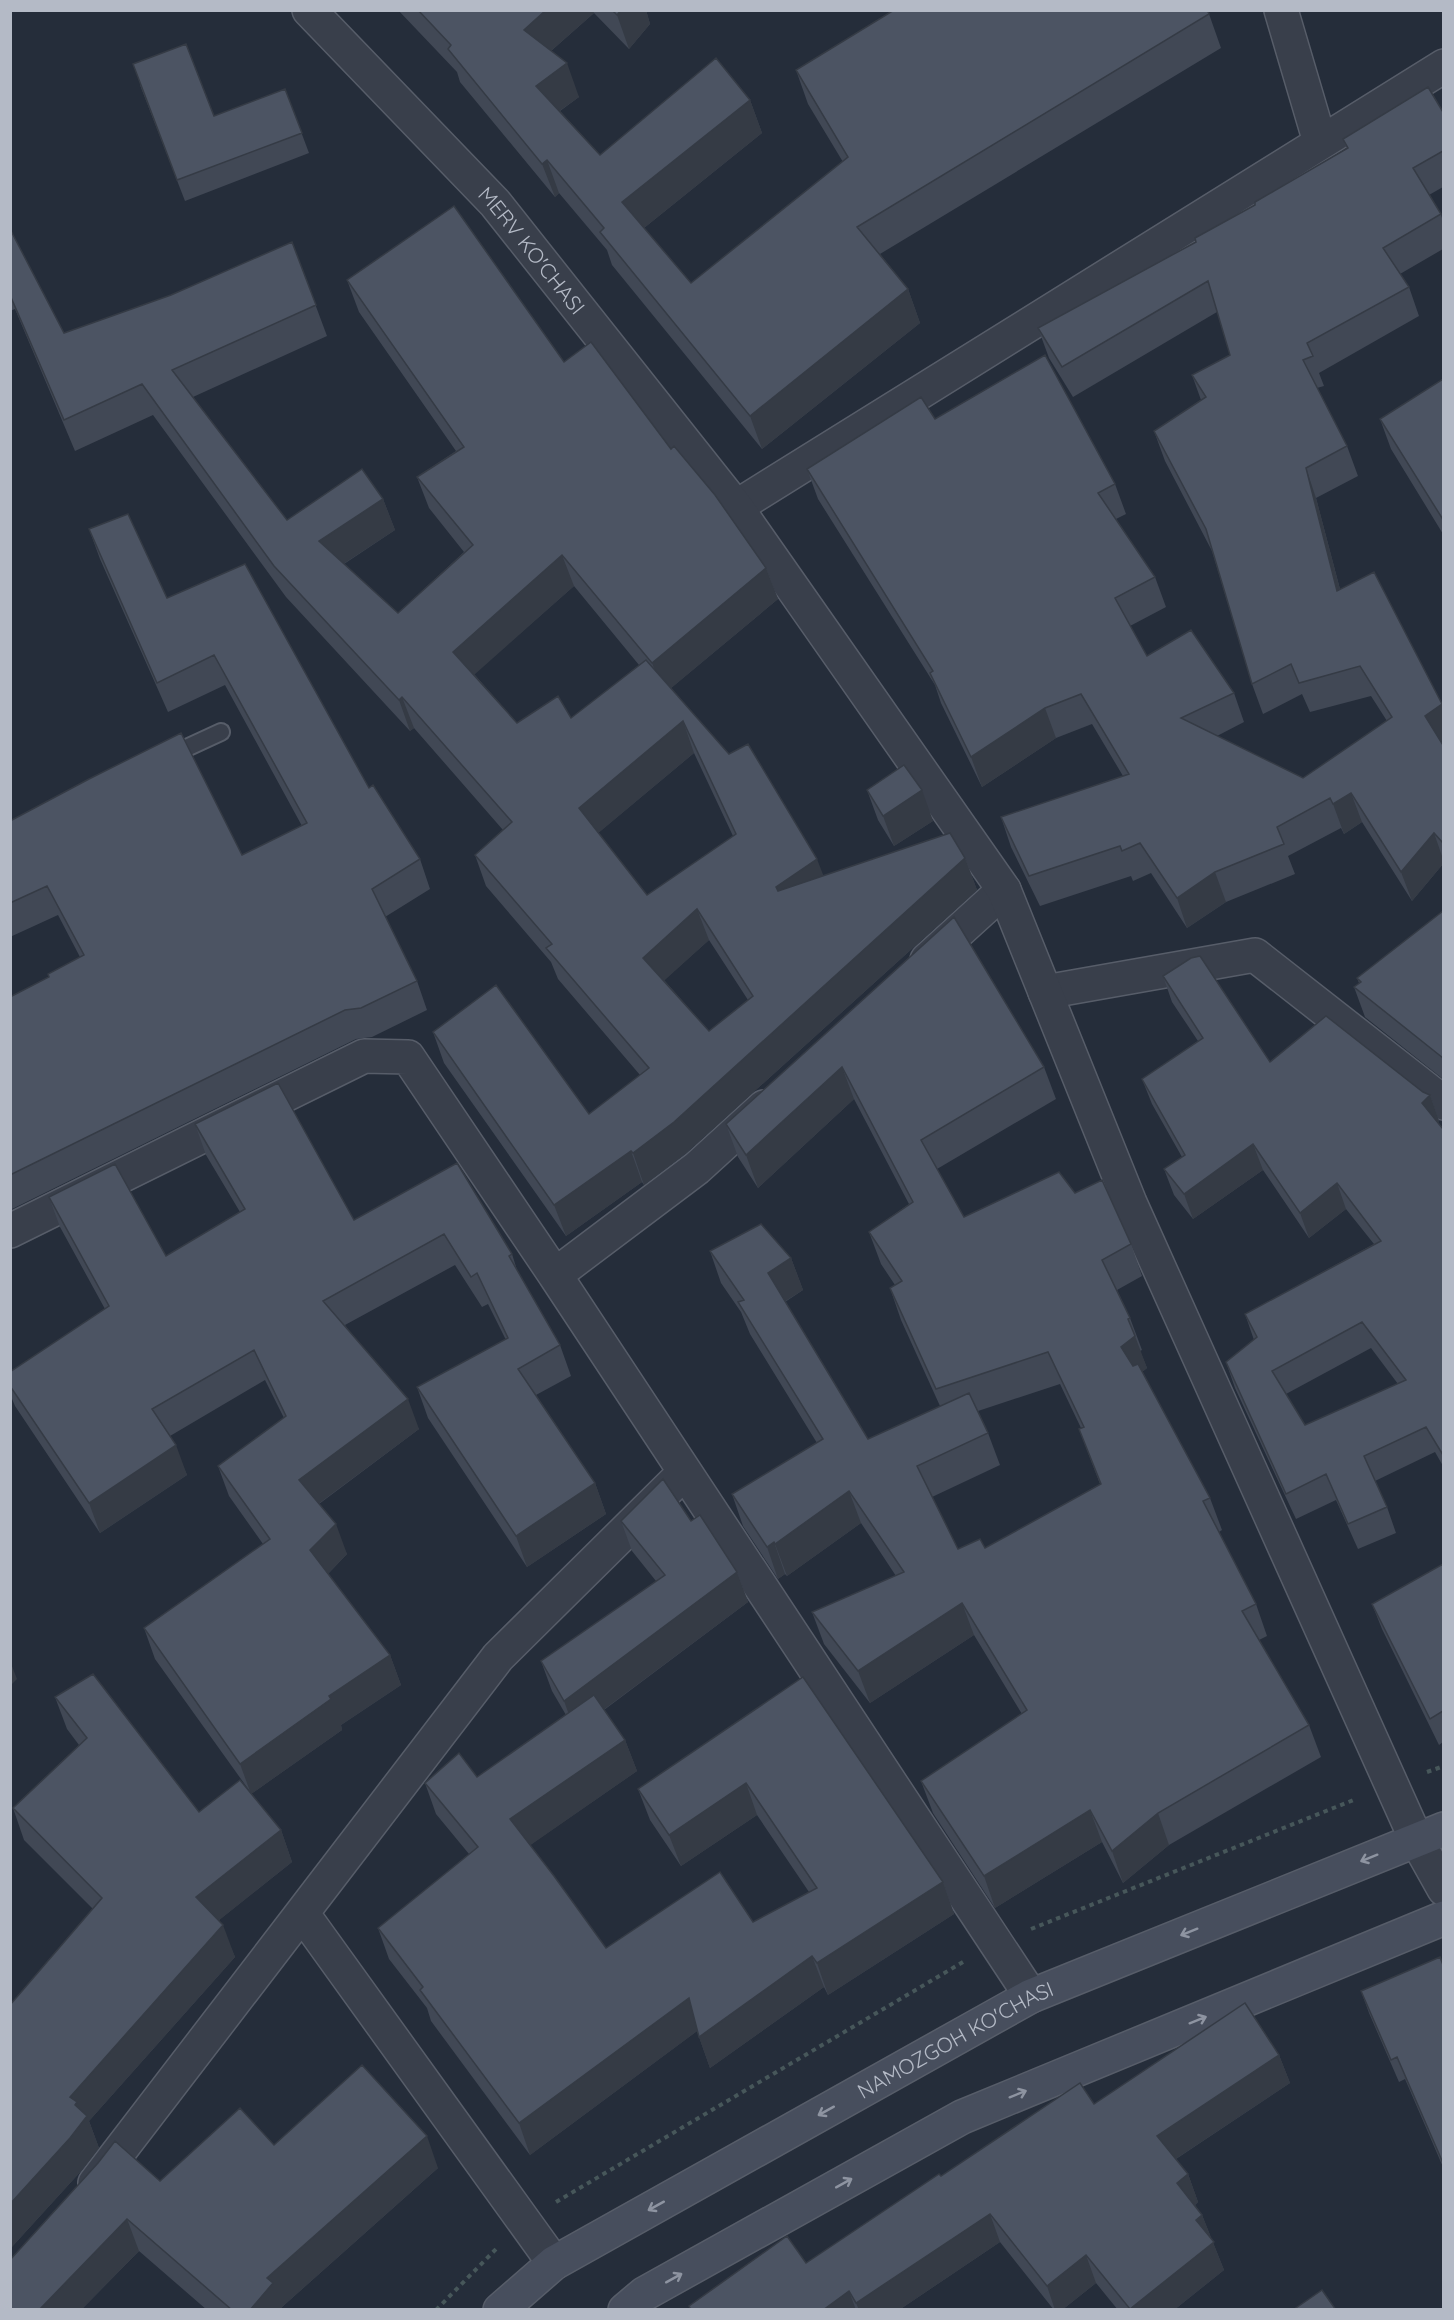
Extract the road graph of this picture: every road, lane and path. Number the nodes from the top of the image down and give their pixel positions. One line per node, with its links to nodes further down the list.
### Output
1 (309, 10): 5 (street, MERV KO'CHASI)
2 (1281, 10): 4 (street)
3 (1443, 66): 4 (street)
4 (1320, 142): 5 (street)
5 (736, 507): 8 (street, MERV KO'CHASI)
6 (221, 732): 7 (lane)
7 (158, 761)
8 (1004, 890): 9 (street); 10 (street, MERV KO'CHASI)
9 (907, 978)
10 (1045, 992): 12 (street); 17 (street, MERV KO'CHASI)
11 (784, 1088): 14 (street)
12 (1443, 1103)
13 (10, 1231): 14 (street)
14 (555, 1275): 15 (street)
15 (684, 1473): 20 (street); 22 (street)
16 (1443, 1766): 17 (path)
17 (1391, 1785): 18 (street, MERV KO'CHASI); 22 (path)
18 (1430, 1834): 19 (street); 23 (main road, NAMOZGOH KO'CHASI, one-way to 23)
19 (1443, 1889)
20 (302, 1912): 24 (street); 25 (street)
21 (1443, 1918): 29 (main road, one-way to 21)
22 (995, 1943): 23 (street); 25 (path)
23 (1030, 1996): 26 (main road, NAMOZGOH KO'CHASI, one-way to 26)
24 (73, 2208)
25 (524, 2221): 26 (street); 27 (path)
26 (554, 2263): 28 (main road, NAMOZGOH KO'CHASI)
27 (436, 2310)
28 (500, 2310)
29 (625, 2310)

